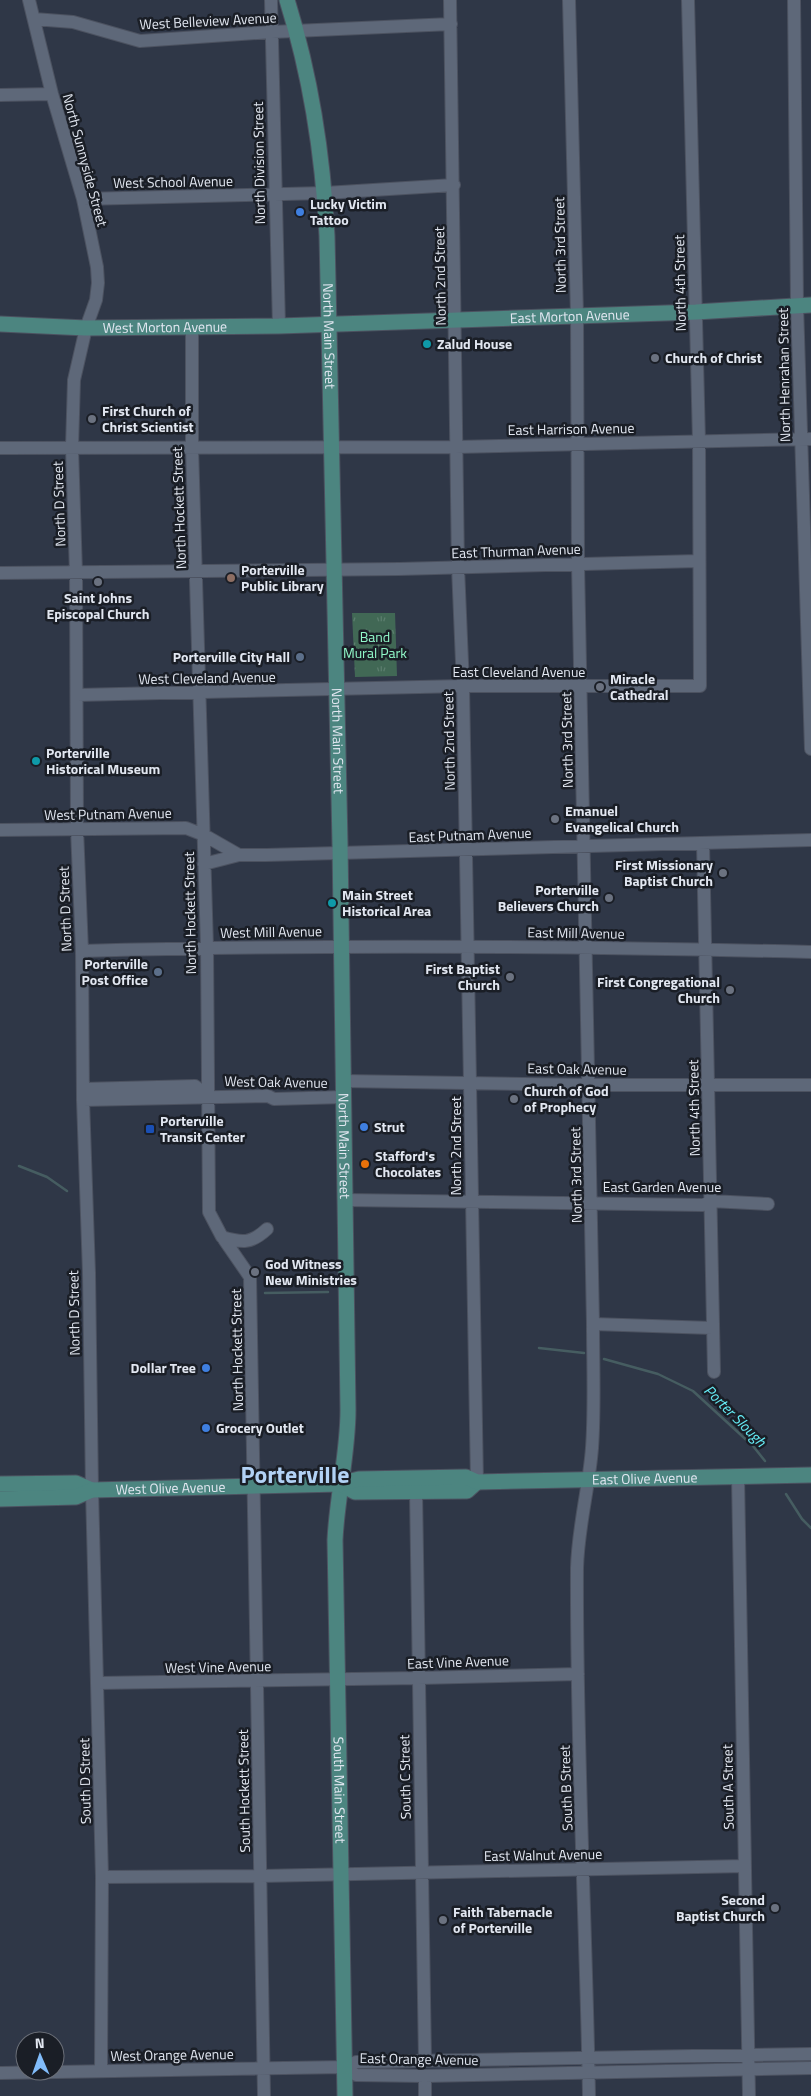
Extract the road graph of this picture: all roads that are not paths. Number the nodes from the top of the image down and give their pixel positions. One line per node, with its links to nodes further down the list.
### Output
1 (29, 0): 8 (street, North Sunnyside Street)
2 (271, 0): 10 (street, North Division Street)
3 (287, 0): 11 (main road, North Main Street)
4 (450, 0): 9 (street, North 2nd Street)
5 (569, 0): 20 (street, North 3rd Street)
6 (688, 0): 19 (street, North 4th Street)
7 (794, 0): 18 (street, North Henrahan Street)
8 (34, 19): 10 (street, West Belleview Avenue); 12 (street, North Sunnyside Street)
9 (451, 24): 11 (street, West Belleview Avenue); 14 (street, North 2nd Street)
10 (272, 32): 11 (street, West Belleview Avenue); 16 (street, North Division Street)
11 (296, 32): 15 (main road, North Main Street)
12 (52, 94): 13 (street); 17 (street, North Sunnyside Street)
13 (0, 95)
14 (454, 186): 15 (street, West School Avenue); 21 (street, North 2nd Street)
15 (325, 193): 16 (street, West School Avenue); 23 (main road, North Main Street)
16 (274, 195): 17 (street, West School Avenue); 24 (street, North Division Street)
17 (82, 199): 26 (street, North Sunnyside Street)
18 (804, 305): 19 (main road, East Morton Avenue); 27 (street, North Henrahan Street)
19 (696, 312): 20 (main road, East Morton Avenue); 28 (street, North 4th Street)
20 (577, 315): 21 (main road, East Morton Avenue); 29 (street, North 3rd Street)
21 (456, 319): 23 (main road, East Morton Avenue); 31 (street, North 2nd Street)
22 (0, 324): 26 (main road, West Morton Avenue)
23 (329, 324): 24 (main road, West Morton Avenue); 34 (main road, North Main Street)
24 (279, 326): 25 (main road, West Morton Avenue)
25 (192, 327): 26 (main road, West Morton Avenue); 30 (street, North Hockett Street)
26 (86, 328): 33 (street, North D Street)
27 (806, 438): 28 (street, East Harrison Avenue); 35 (street, North Henrahan Street)
28 (698, 441): 29 (street, East Harrison Avenue); 36 (street, North 4th Street)
29 (578, 444): 31 (street, East Harrison Avenue); 37 (street, North 3rd Street)
30 (192, 447): 33 (street, East Harrison Avenue); 34 (street, East Harrison Avenue); 39 (street, North Hockett Street)
31 (456, 447): 34 (street, East Harrison Avenue); 38 (street, North 2nd Street)
32 (0, 448): 33 (street, East Harrison Avenue)
33 (72, 448): 42 (street, North D Street)
34 (332, 448): 40 (main road, North Main Street)
35 (808, 559): 49 (street, North Henrahan Street)
36 (698, 561): 37 (street, East Thurman Avenue); 44 (street, North 4th Street)
37 (578, 564): 38 (street, East Thurman Avenue); 45 (street, North 3rd Street)
38 (458, 568): 40 (street, East Thurman Avenue); 43 (street, North 2nd Street)
39 (196, 570): 40 (street, East Thurman Avenue); 42 (street, East Thurman Avenue); 47 (street, North Hockett Street)
40 (334, 570): 46 (main road, North Main Street)
41 (0, 573): 42 (street, East Thurman Avenue)
42 (76, 573): 48 (street, North D Street)
43 (463, 686): 45 (street, East Cleveland Avenue); 46 (street, East Cleveland Avenue); 56 (street, North 2nd Street)
44 (700, 686): 45 (street, East Cleveland Avenue)
45 (581, 687): 55 (street, North 3rd Street)
46 (337, 690): 47 (street, West Cleveland Avenue); 57 (main road, North Main Street)
47 (200, 693): 48 (street, West Cleveland Avenue); 52 (street, North Hockett Street)
48 (77, 696): 50 (street, North D Street)
49 (811, 749)
50 (77, 829): 51 (street, West Putnam Avenue); 52 (street, West Putnam Avenue); 65 (street, North D Street)
51 (0, 830)
52 (204, 835): 58 (street, West Putnam Avenue); 59 (street, North Hockett Street)
53 (811, 840): 54 (street, East Putnam Avenue)
54 (704, 842): 55 (street, East Putnam Avenue); 64 (street, North 4th Street)
55 (584, 846): 56 (street, East Putnam Avenue); 63 (street, North 3rd Street)
56 (466, 851): 57 (street, East Putnam Avenue); 61 (street, North 2nd Street)
57 (340, 854): 58 (street); 60 (main road, North Main Street)
58 (239, 855): 59 (street)
59 (204, 864): 62 (street, North Hockett Street)
60 (341, 946): 61 (street, East Mill Avenue); 62 (street, West Mill Avenue); 67 (main road, North Main Street)
61 (467, 946): 63 (street, East Mill Avenue); 68 (street, North 2nd Street)
62 (207, 948): 65 (street, West Mill Avenue); 73 (street, North Hockett Street)
63 (585, 948): 64 (street, East Mill Avenue); 70 (street, North 3rd Street)
64 (706, 949): 66 (street, East Mill Avenue); 69 (street, North 4th Street)
65 (82, 951): 72 (street, North D Street)
66 (811, 952)
67 (344, 1081): 68 (street, East Oak Avenue); 74 (main road, North Main Street)
68 (470, 1083): 70 (street, East Oak Avenue); 76 (street, North 2nd Street)
69 (707, 1084): 70 (street, East Oak Avenue); 71 (street, East Oak Avenue); 77 (street, North 4th Street)
70 (589, 1085): 78 (street, North 3rd Street)
71 (811, 1086)
72 (83, 1094): 73 (street, West Oak Avenue); 92 (street, North D Street)
73 (208, 1096): 74 (street, West Oak Avenue); 81 (street, North Hockett Street)
74 (344, 1097): 75 (main road, North Main Street)
75 (346, 1200): 76 (street, East Garden Avenue); 90 (main road, North Main Street)
76 (471, 1201): 78 (street, East Garden Avenue); 88 (street, North 2nd Street)
77 (711, 1201): 78 (street, East Garden Avenue); 79 (street, East Garden Avenue); 83 (street, North 4th Street)
78 (591, 1203): 82 (street, North 3rd Street)
79 (768, 1204)
80 (267, 1229): 81 (street)
81 (222, 1237): 91 (street, North Hockett Street)
82 (593, 1324): 83 (street); 87 (street, North 3rd Street)
83 (712, 1328): 84 (street, North 4th Street)
84 (714, 1372)
85 (811, 1475): 86 (main road, East Olive Avenue)
86 (738, 1477): 87 (main road, East Olive Avenue); 100 (street, South A Street)
87 (588, 1480): 88 (main road, East Olive Avenue); 95 (street, South B Street)
88 (477, 1482): 90 (main road, East Olive Avenue); 93 (main road, East Olive Avenue)
89 (0, 1484): 92 (main road, West Olive Avenue)
90 (340, 1484): 91 (main road, West Olive Avenue); 93 (main road, East Olive Avenue); 97 (main road, South Main Street)
91 (254, 1486): 92 (main road, West Olive Avenue); 98 (street, South Hockett Street)
92 (92, 1490): 94 (main road, West Olive Avenue); 99 (street, South D Street)
93 (416, 1492): 96 (street, South C Street)
94 (0, 1499)
95 (578, 1674): 96 (street, East Vine Avenue); 101 (street, South B Street)
96 (419, 1678): 97 (street, East Vine Avenue); 102 (street, South C Street)
97 (338, 1680): 98 (street, West Vine Avenue); 103 (main road, South Main Street)
98 (256, 1681): 99 (street, West Vine Avenue); 104 (street, South Hockett Street)
99 (98, 1683): 105 (street, South D Street)
100 (745, 1866): 101 (street, East Walnut Avenue); 107 (street, South A Street)
101 (584, 1869): 102 (street, East Walnut Avenue); 108 (street, South B Street)
102 (421, 1872): 103 (street, East Walnut Avenue); 109 (street, South C Street)
103 (341, 1873): 104 (street, East Walnut Avenue); 110 (main road, South Main Street)
104 (261, 1876): 105 (street, East Walnut Avenue); 111 (street, South Hockett Street)
105 (102, 1877): 114 (street, South D Street)
106 (811, 2054): 107 (street, East Orange Avenue)
107 (748, 2055): 108 (street, East Orange Avenue); 113 (street, South A Street)
108 (588, 2058): 109 (street, East Orange Avenue); 116 (street, South B Street)
109 (425, 2061): 110 (street, East Orange Avenue)
110 (345, 2067): 111 (street, West Orange Avenue); 117 (street, East Orange Avenue); 119 (main road, South Main Street)
111 (264, 2068): 114 (street, West Orange Avenue); 118 (street, South Hockett Street)
112 (811, 2068): 113 (street, East Orange Avenue)
113 (748, 2069): 116 (street, East Orange Avenue); 122 (street, South A Street)
114 (101, 2072): 115 (street, West Orange Avenue)
115 (0, 2073)
116 (589, 2073): 117 (street, East Orange Avenue); 121 (street, South B Street)
117 (424, 2076): 120 (street)
118 (264, 2096)
119 (345, 2096)
120 (425, 2096)
121 (589, 2096)
122 (749, 2096)

